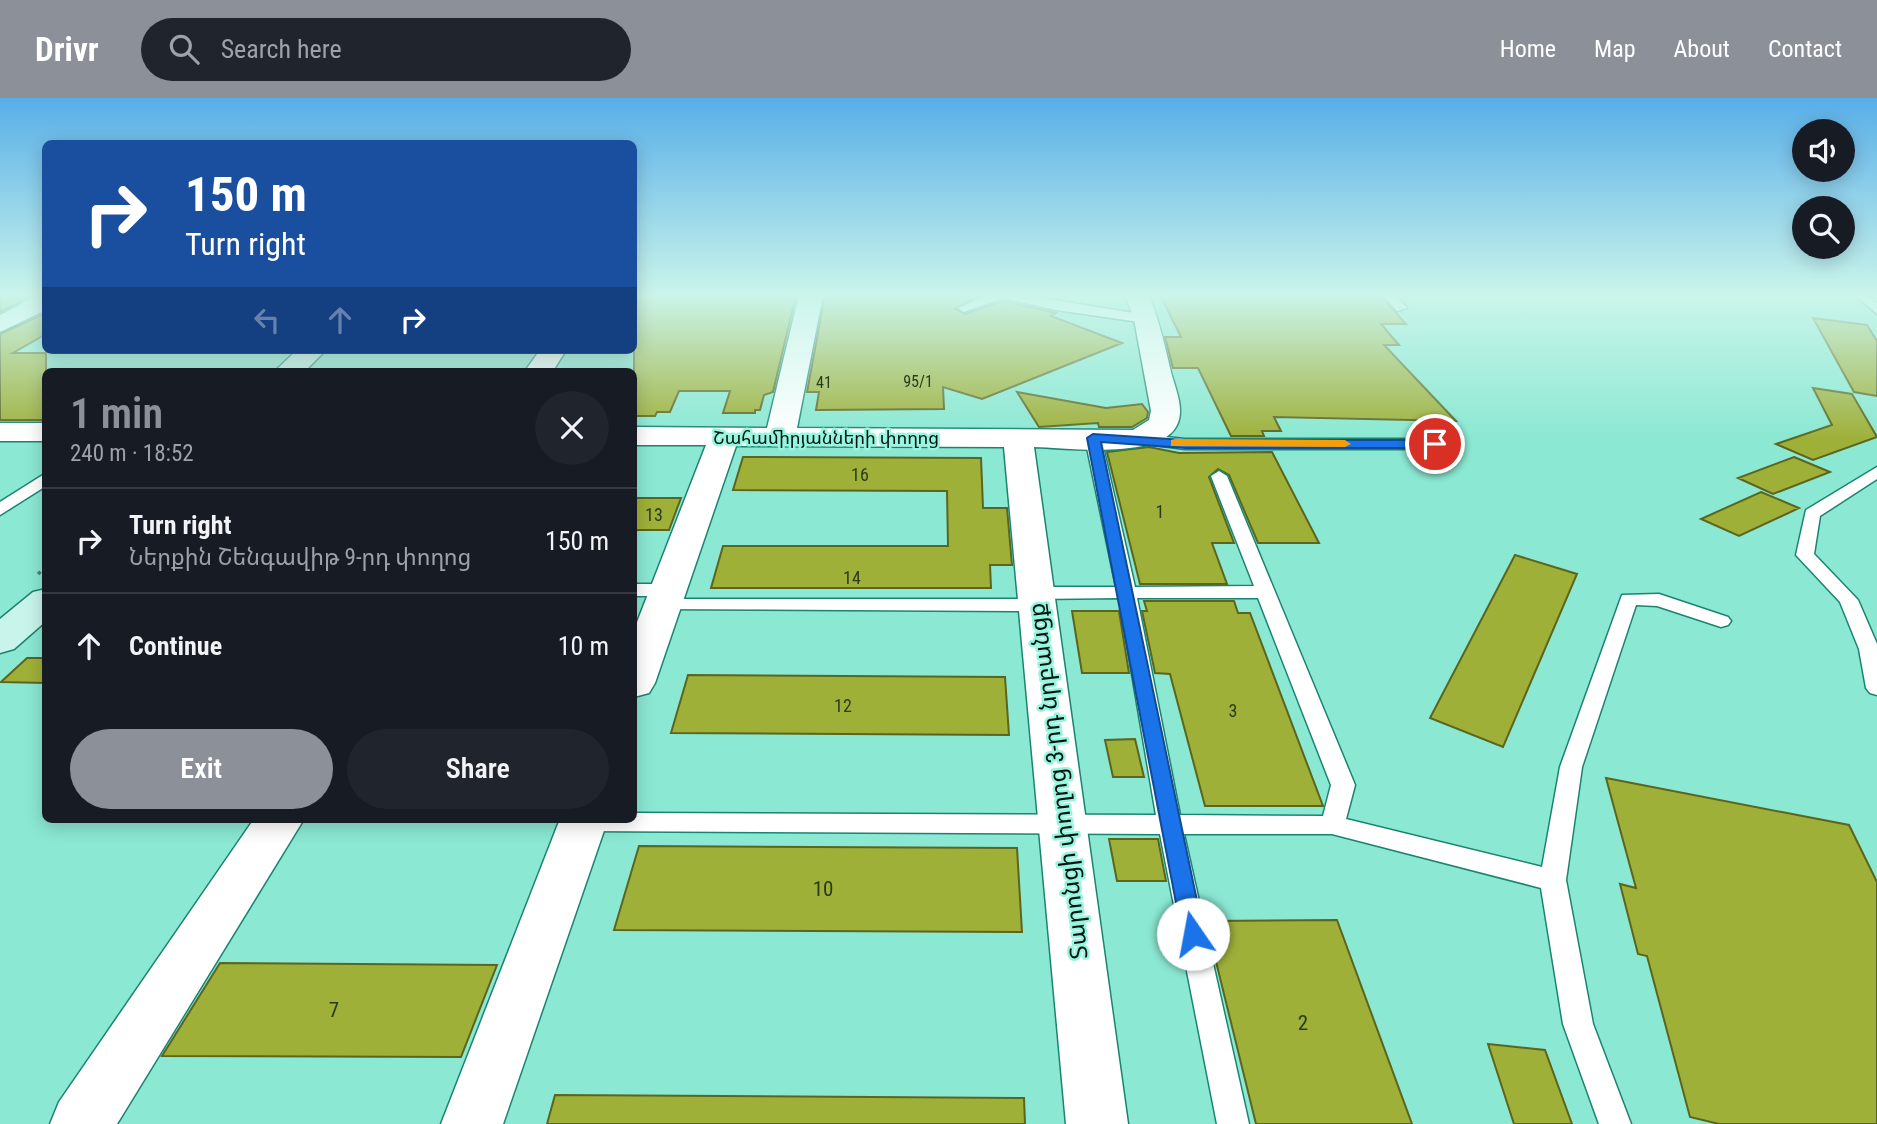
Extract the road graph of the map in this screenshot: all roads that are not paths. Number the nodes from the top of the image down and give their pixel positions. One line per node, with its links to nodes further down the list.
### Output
1 (800, 343): 9 (street)
2 (1150, 343): 12 (street)
3 (308, 354): 4 (street)
4 (292, 368)
5 (0, 432): 6 (street)
6 (42, 432)
7 (637, 436): 8 (street, Շահամիրյանների փողոց)
8 (724, 437): 9 (street, Շահամիրյանների փողոց); 20 (street)
9 (779, 437): 10 (street, Շահամիրյանների փողոց)
10 (1018, 438): 11 (street, Շահամիրյանների փողոց); 21 (street, Տարոնցի փողոց 3-րդ նրբանցք)
11 (1093, 438): 12 (street, Շահամիրյանների փողոց); 19 (lane)
12 (1136, 439): 13 (lane)
13 (1435, 444)
14 (1877, 472): 26 (lane)
15 (1219, 476): 18 (lane)
16 (42, 481): 17 (lane)
17 (0, 510)
18 (1266, 592): 19 (lane); 32 (lane)
19 (1127, 593): 21 (lane); 31 (lane)
20 (654, 595): 21 (lane); 25 (street)
21 (1037, 599): 30 (street, Տարոնցի փողոց 3-րդ նրբանցք)
22 (42, 603): 24 (street)
23 (1721, 621): 33 (lane)
24 (0, 640)
25 (637, 670)
26 (1877, 688)
27 (637, 821): 30 (lane)
28 (277, 823): 34 (street)
29 (582, 823): 35 (street)
30 (1063, 824): 31 (lane); 36 (street, Տարոնցի փողոց 3-րդ նրբանցք)
31 (1170, 825): 32 (lane); 37 (lane)
32 (1332, 825): 33 (lane)
33 (1553, 880): 38 (lane)
34 (81, 1124)
35 (472, 1124)
36 (1097, 1124)
37 (1233, 1124)
38 (1615, 1124)

